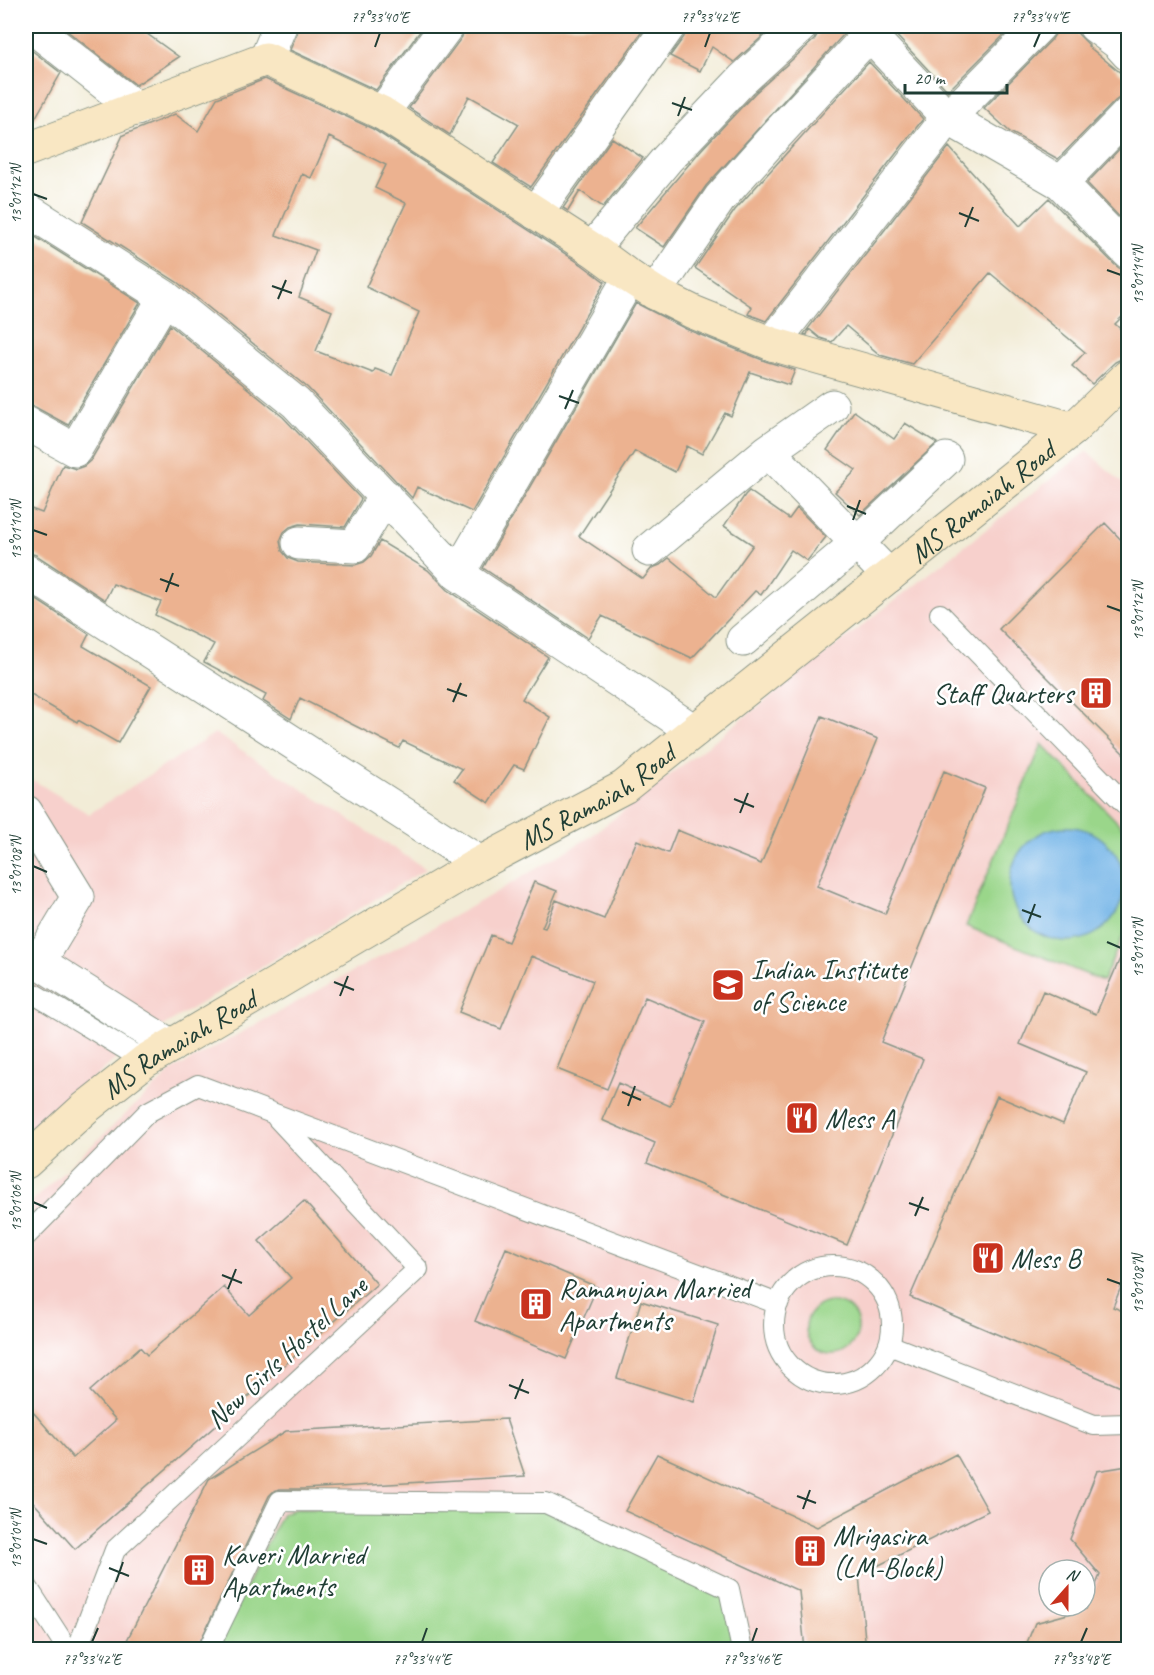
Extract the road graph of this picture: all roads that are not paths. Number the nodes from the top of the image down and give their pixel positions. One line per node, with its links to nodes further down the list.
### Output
1 (31, 26): 11 (street)
2 (280, 26): 10 (street)
3 (447, 26): 12 (street)
4 (669, 26): 18 (street)
5 (801, 26): 19 (street)
6 (1039, 26): 14 (street)
7 (1095, 26): 9 (street)
8 (869, 29): 14 (street); 21 (street)
9 (1128, 54)
10 (266, 59): 11 (main road); 12 (main road)
11 (137, 109): 15 (main road)
12 (382, 113): 18 (main road)
13 (1128, 114): 16 (street)
14 (948, 118): 16 (street); 23 (street)
15 (26, 150)
16 (1061, 183): 20 (street)
17 (26, 209): 22 (street)
18 (536, 213): 19 (main road)
19 (592, 249): 21 (main road)
20 (1128, 252)
21 (643, 285): 23 (main road); 35 (street)
22 (165, 297): 26 (street); 30 (street)
23 (772, 344): 27 (main road)
24 (1128, 376): 27 (main road, MS Ramaiah Road)
25 (832, 406): 28 (street)
26 (26, 423)
27 (1073, 429): 36 (main road, MS Ramaiah Road)
28 (768, 451): 32 (street); 33 (street)
29 (946, 459): 32 (street)
30 (385, 496): 31 (street); 35 (street)
31 (298, 543)
32 (857, 543): 36 (street); 38 (street)
33 (649, 550)
34 (26, 571): 42 (street)
35 (458, 574): 39 (street)
36 (889, 576): 39 (main road, MS Ramaiah Road)
37 (940, 614): 40 (lane)
38 (743, 640)
39 (694, 731): 42 (main road, MS Ramaiah Road)
40 (1128, 807)
41 (26, 812): 43 (street)
42 (480, 863): 44 (main road, MS Ramaiah Road)
43 (30, 969): 44 (street)
44 (158, 1053): 46 (main road, MS Ramaiah Road)
45 (272, 1113): 47 (lane); 48 (lane); 53 (lane, New Girls Hostel Lane)
46 (26, 1162)
47 (26, 1236)
48 (778, 1304): 49 (lane); 49 (lane)
49 (889, 1345): 50 (lane)
50 (1128, 1424)
51 (26, 1585): 52 (lane)
52 (68, 1650)
53 (77, 1650)
54 (207, 1650): 55 (lane)
55 (742, 1650)

